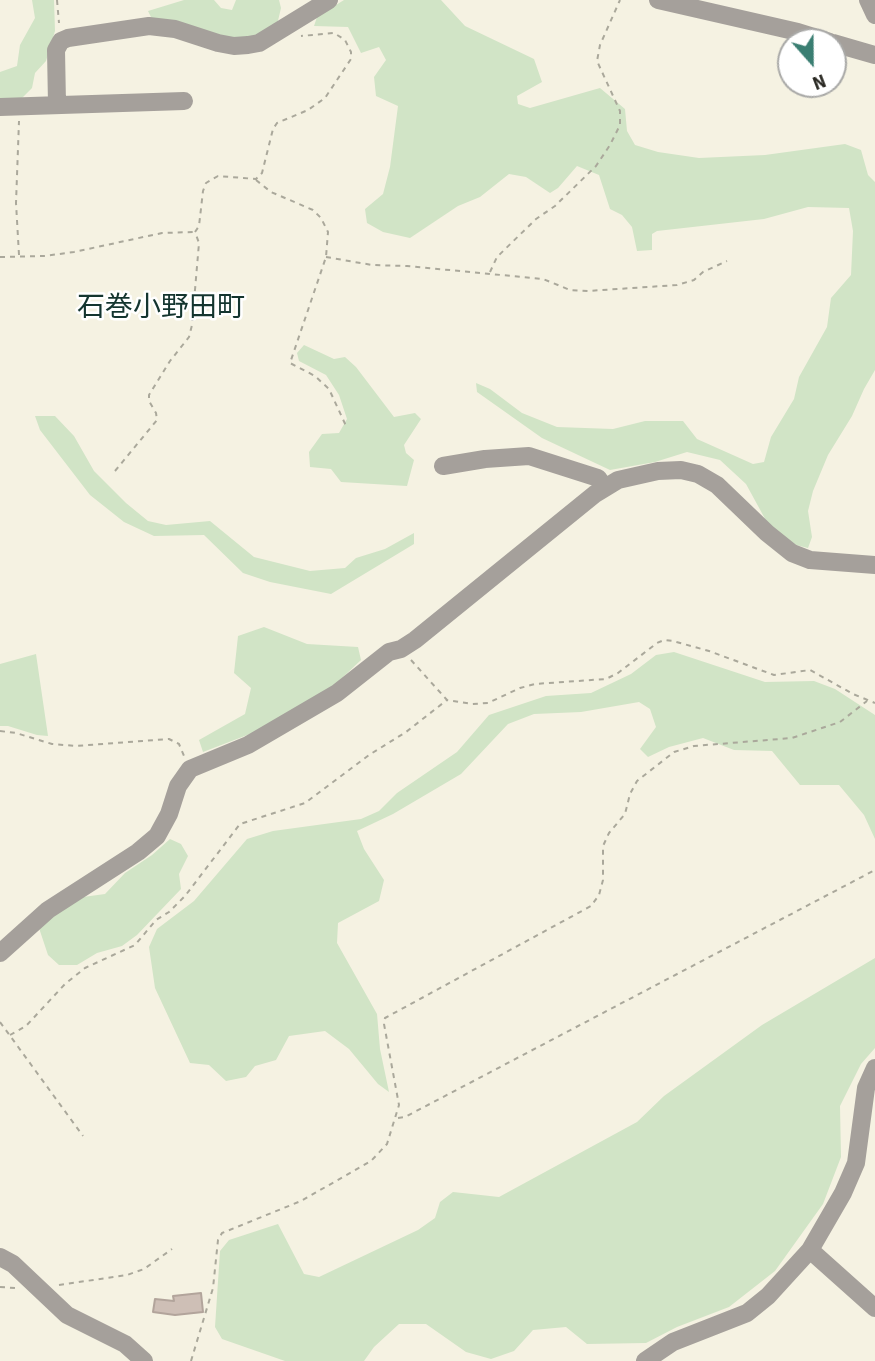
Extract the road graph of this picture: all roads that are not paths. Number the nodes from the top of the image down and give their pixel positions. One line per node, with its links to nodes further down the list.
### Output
1 (329, 0): 9 (street)
2 (657, 0): 5 (street)
3 (867, 0): 4 (street)
4 (875, 15)
5 (777, 29)
6 (847, 47): 7 (street)
7 (875, 55)
8 (184, 101): 9 (street)
9 (57, 104): 10 (street)
10 (0, 107)
11 (443, 466): 12 (street)
12 (604, 487): 13 (street); 14 (street)
13 (875, 565)
14 (0, 953)
15 (875, 1068): 16 (street)
16 (810, 1250): 18 (street); 20 (street)
17 (0, 1257): 19 (street)
18 (875, 1308)
19 (144, 1361)
20 (645, 1361)

